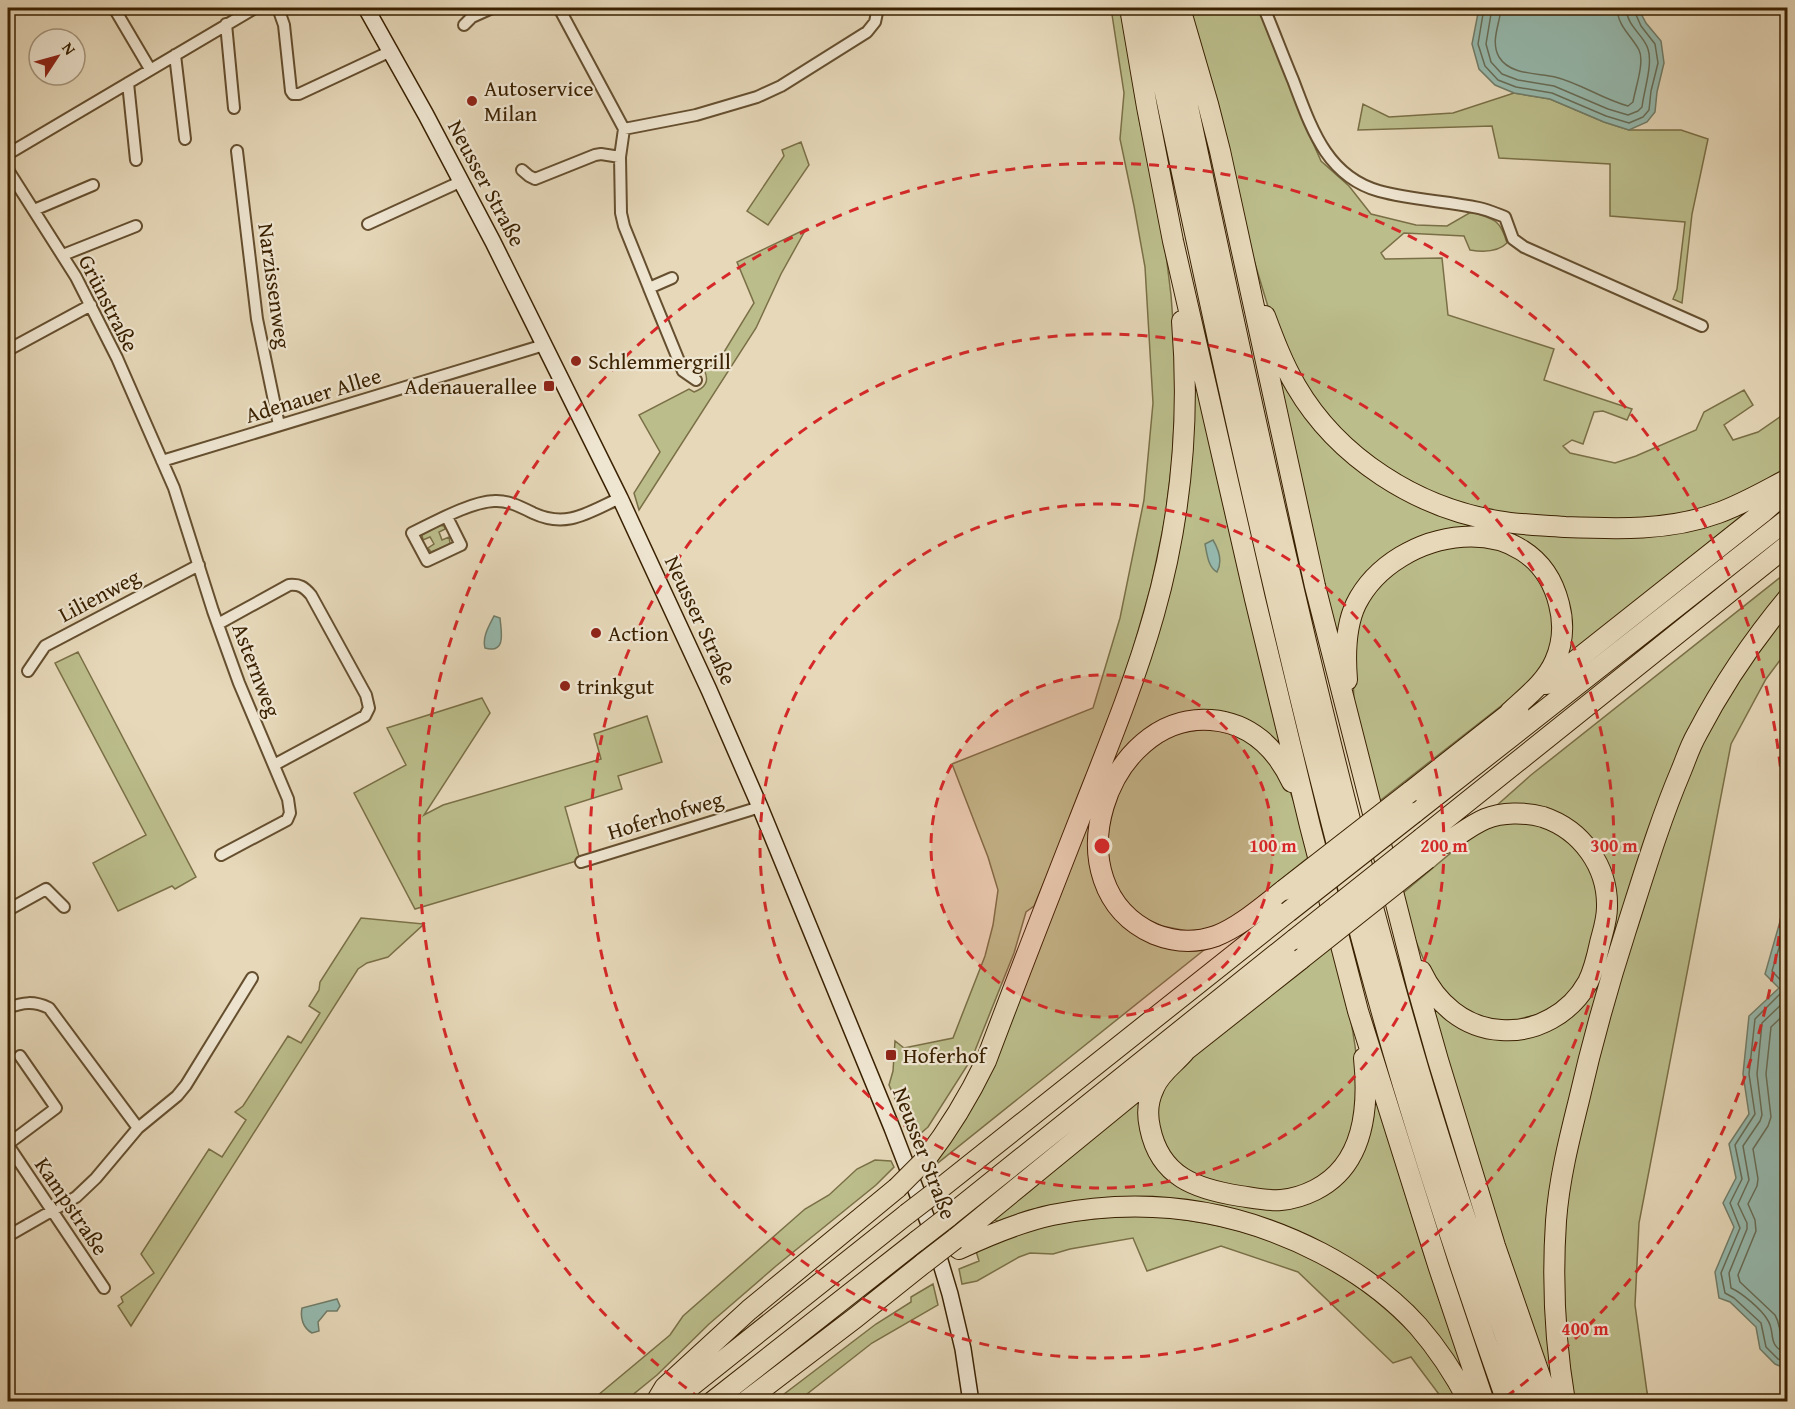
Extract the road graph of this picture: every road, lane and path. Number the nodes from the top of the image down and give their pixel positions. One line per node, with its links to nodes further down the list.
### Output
1 (114, 8): 17 (street)
2 (255, 8): 13 (street)
3 (278, 8): 15 (street)
4 (366, 8): 15 (main road, Neusser Straße)
5 (492, 8): 14 (street)
6 (559, 8): 20 (street)
7 (878, 8): 20 (street)
8 (1130, 8): 33 (highway)
9 (1147, 8): 88 (highway)
10 (1167, 8): 89 (highway)
11 (1180, 8): 34 (highway)
12 (1264, 8): 39 (street)
13 (226, 24): 16 (street); 19 (street)
14 (464, 26)
15 (391, 51): 28 (main road, Neusser Straße)
16 (175, 55): 17 (street); 21 (street)
17 (150, 69): 18 (street)
18 (128, 83): 23 (street); 25 (street)
19 (234, 108)
20 (624, 129): 24 (street)
21 (185, 139)
22 (237, 151): 43 (street, Narzissenweg)
23 (8, 154)
24 (620, 157): 27 (street); 37 (street)
25 (136, 160)
26 (8, 170): 30 (street, Grünstraße)
27 (522, 170)
28 (462, 181): 31 (street); 40 (main road, Neusser Straße)
29 (93, 184): 30 (street)
30 (34, 210): 35 (street, Grünstraße)
31 (369, 224)
32 (136, 226): 35 (street)
33 (1173, 241): 60 (highway); 81 (highway, bridge)
34 (1239, 242): 45 (highway); 57 (highway)
35 (63, 255): 38 (street, Grünstraße)
36 (672, 278): 37 (street)
37 (649, 288): 42 (street)
38 (91, 305): 41 (street); 44 (street, Grünstraße)
39 (1702, 326)
40 (544, 345): 43 (street, Adenauer Allee); 47 (main road, Neusser Straße)
41 (8, 350)
42 (696, 380)
43 (279, 426): 44 (street, Adenauer Allee)
44 (162, 461): 51 (street, Asternweg)
45 (1788, 479)
46 (1788, 490): 55 (highway)
47 (620, 498): 48 (street); 59 (main road, Neusser Straße)
48 (447, 517): 48 (street)
49 (1788, 519): 71 (highway, bridge)
50 (1788, 545): 56 (highway)
51 (199, 565): 53 (street, Asternweg); 54 (street, Lilienweg)
52 (1788, 598): 91 (highway)
53 (218, 624): 58 (street, Asternweg); 58 (street)
54 (28, 671)
55 (1510, 712): 57 (highway); 64 (highway, bridge)
56 (1568, 721): 61 (highway); 83 (highway, bridge)
57 (1352, 733): 67 (highway)
58 (274, 765): 62 (street, Asternweg)
59 (760, 807): 63 (street, Hoferhofweg); 79 (main road, Neusser Straße)
60 (1310, 826): 64 (highway); 70 (highway)
61 (1446, 843): 67 (highway); 72 (highway, bridge)
62 (221, 855)
63 (581, 862)
64 (1263, 906): 71 (highway)
65 (64, 907): 66 (street)
66 (8, 910)
67 (1405, 939): 90 (highway)
68 (252, 978): 74 (street)
69 (8, 1008): 74 (street)
70 (1358, 1011): 72 (highway); 87 (highway)
71 (1130, 1037): 82 (highway, bridge)
72 (1186, 1050): 78 (highway)
73 (20, 1056): 75 (street)
74 (138, 1128): 76 (street)
75 (8, 1144): 76 (street, Kampstraße)
76 (52, 1212): 77 (street); 80 (street, Kampstraße)
77 (8, 1236)
78 (957, 1244): 79 (highway); 86 (highway)
79 (932, 1269): 84 (highway); 85 (main road, Neusser Straße)
80 (104, 1288)
81 (656, 1401)
82 (671, 1401)
83 (712, 1401)
84 (745, 1401)
85 (971, 1401)
86 (1469, 1401)
87 (1484, 1401)
88 (1507, 1401)
89 (1528, 1401)
90 (1549, 1401)
91 (1564, 1401)

